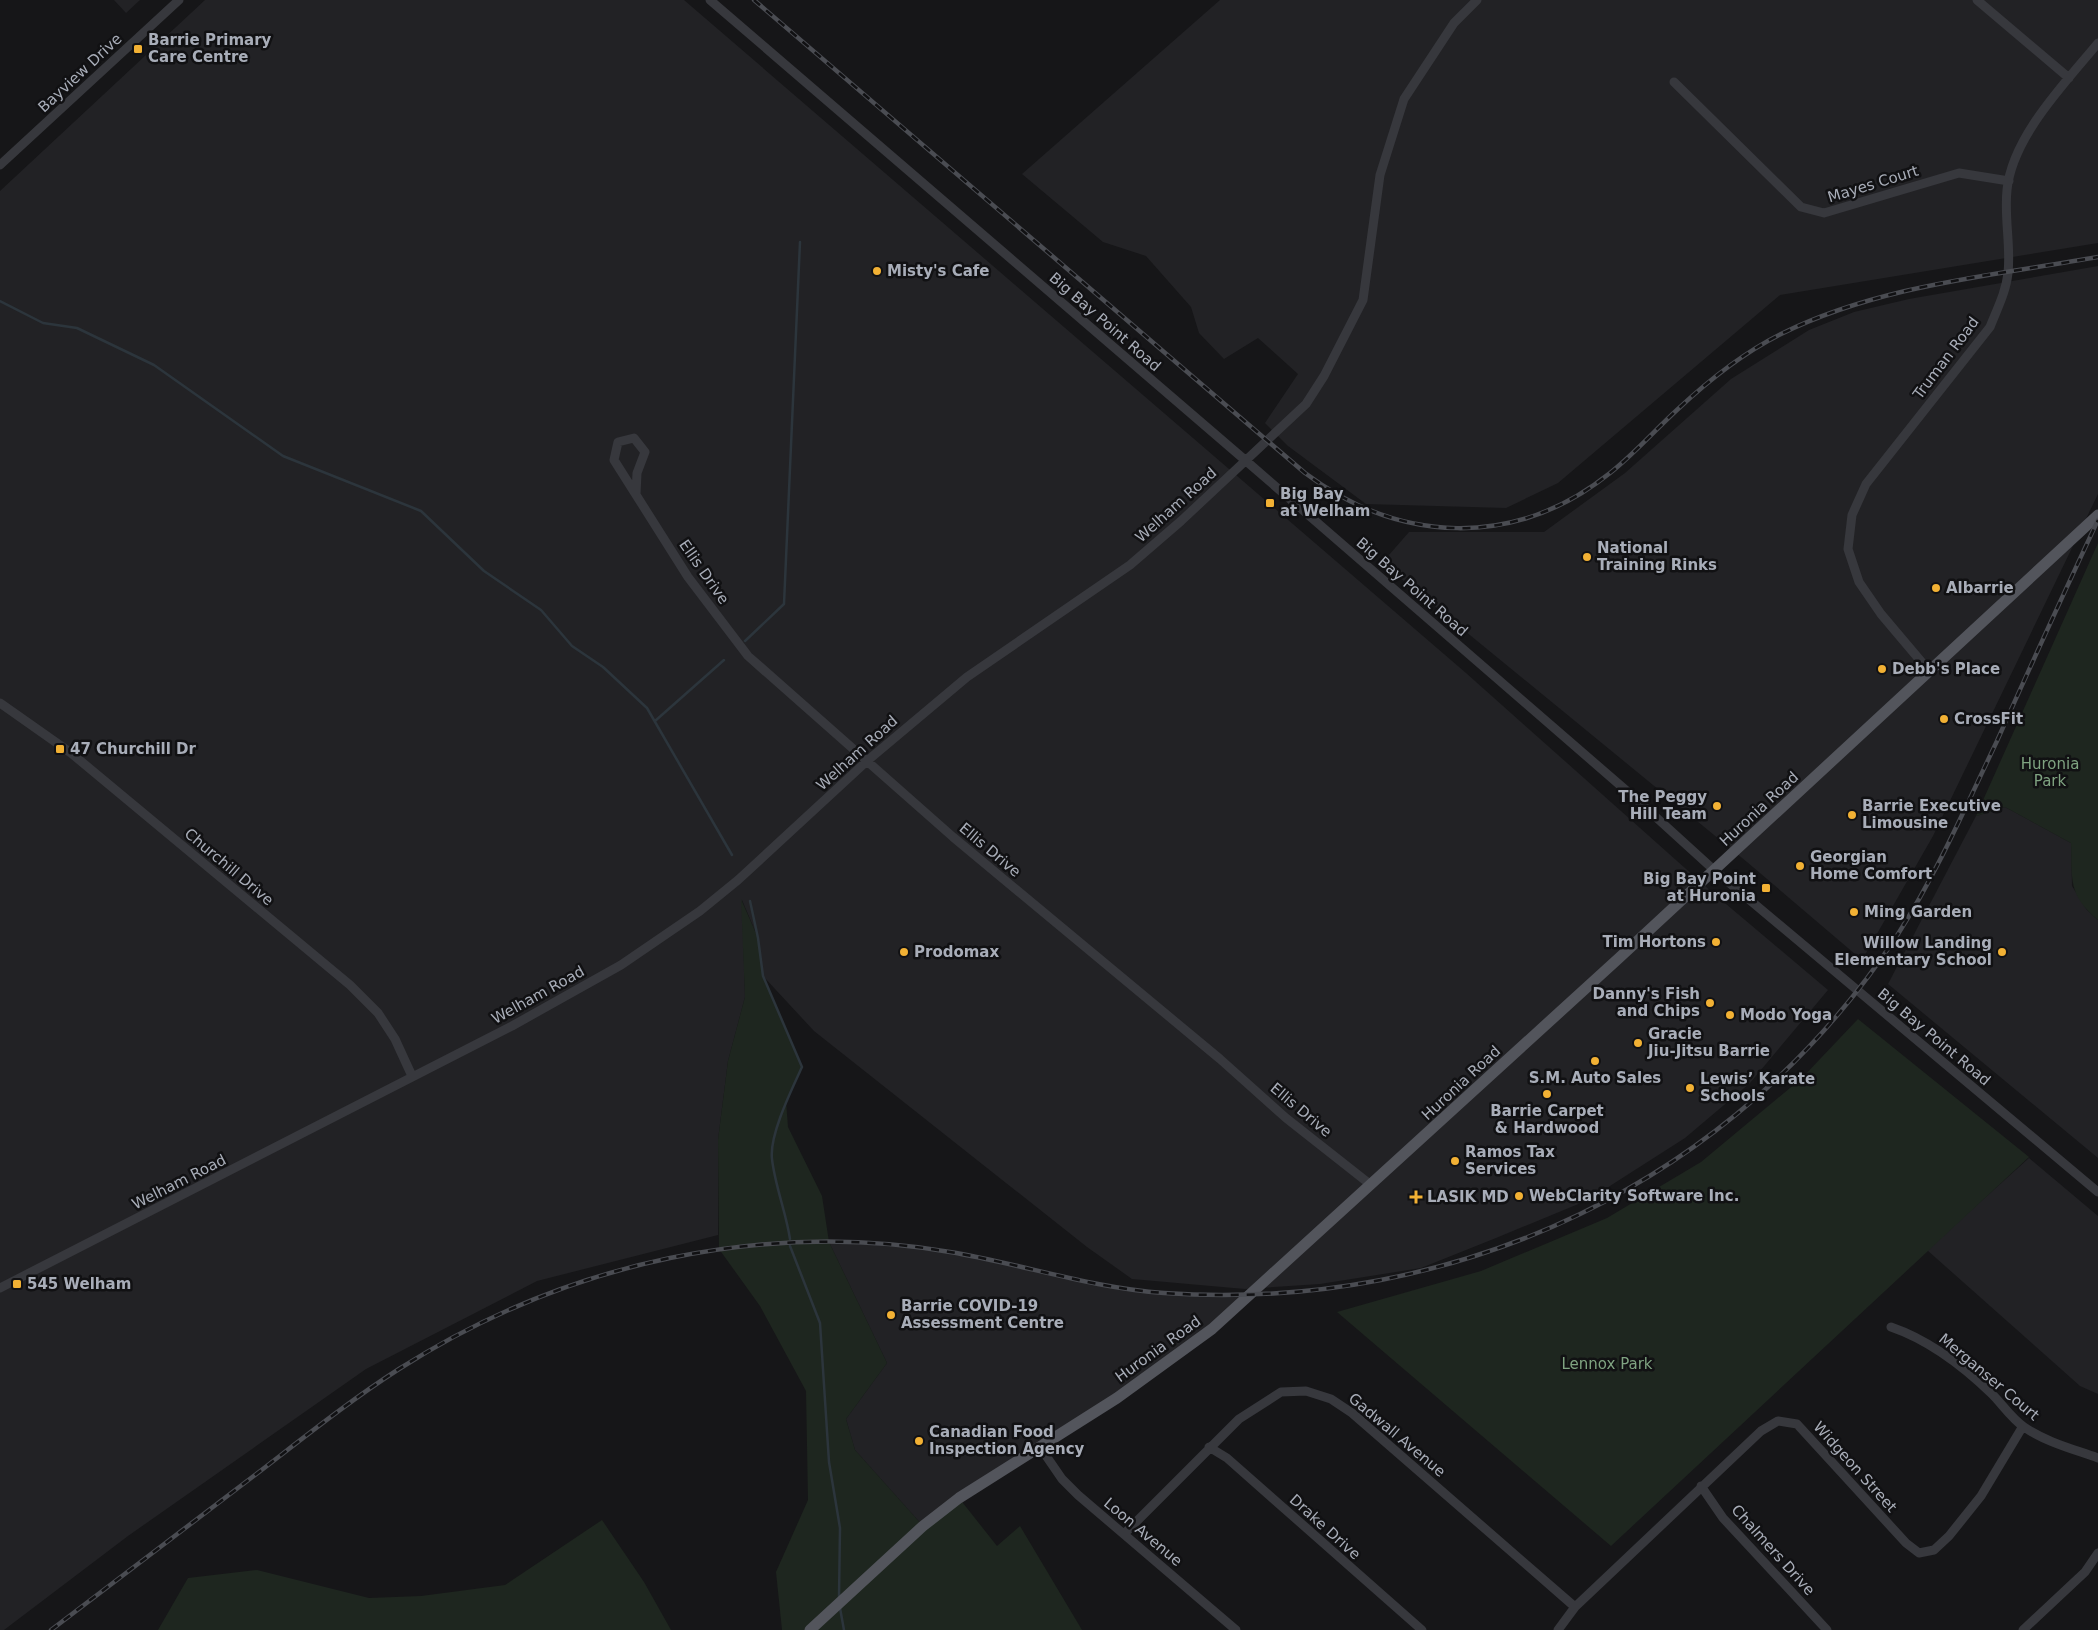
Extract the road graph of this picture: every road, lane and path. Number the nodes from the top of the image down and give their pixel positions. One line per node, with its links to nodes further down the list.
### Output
1 (179, 0): 8 (street, Bayview Drive)
2 (710, 0): 10 (street, Big Bay Point Road)
3 (1477, 0): 10 (street, Welham Road)
4 (1977, 0): 6 (street)
5 (2098, 44): 6 (street, Truman Road)
6 (2069, 78): 9 (street, Truman Road)
7 (1674, 82): 9 (street, Mayes Court)
8 (0, 165)
9 (2009, 181): 13 (street, Truman Road)
10 (1245, 460): 15 (street, Welham Road); 16 (street, Big Bay Point Road)
11 (636, 494): 11 (street, Ellis Drive); 15 (street, Ellis Drive)
12 (2098, 515): 13 (main road, Huronia Road)
13 (1930, 672): 16 (main road, Huronia Road)
14 (0, 703): 17 (street, Churchill Drive)
15 (867, 761): 17 (street, Welham Road); 18 (street, Ellis Drive)
16 (1714, 870): 18 (main road, Huronia Road); 19 (street, Big Bay Point Road)
17 (412, 1076): 20 (street, Welham Road)
18 (1371, 1185): 23 (main road, Huronia Road)
19 (2098, 1192)
20 (0, 1288)
21 (1891, 1327): 22 (street, Merganser Court)
22 (2023, 1426): 25 (street, Merganser Court); 26 (street, Widgeon Street)
23 (1040, 1447): 27 (street, Loon Avenue); 30 (main road, Huronia Road)
24 (1209, 1447): 27 (street, Gadwall Avenue); 29 (street, Gadwall Avenue); 32 (street, Drake Drive)
25 (2098, 1458)
26 (1701, 1486): 29 (street, Widgeon Street); 34 (street, Chalmers Drive)
27 (1124, 1534): 31 (street, Loon Avenue)
28 (2098, 1553): 35 (street)
29 (1575, 1607): 33 (street, Widgeon Street)
30 (810, 1630)
31 (1236, 1630)
32 (1422, 1630)
33 (1558, 1630)
34 (1828, 1630)
35 (2023, 1630)

